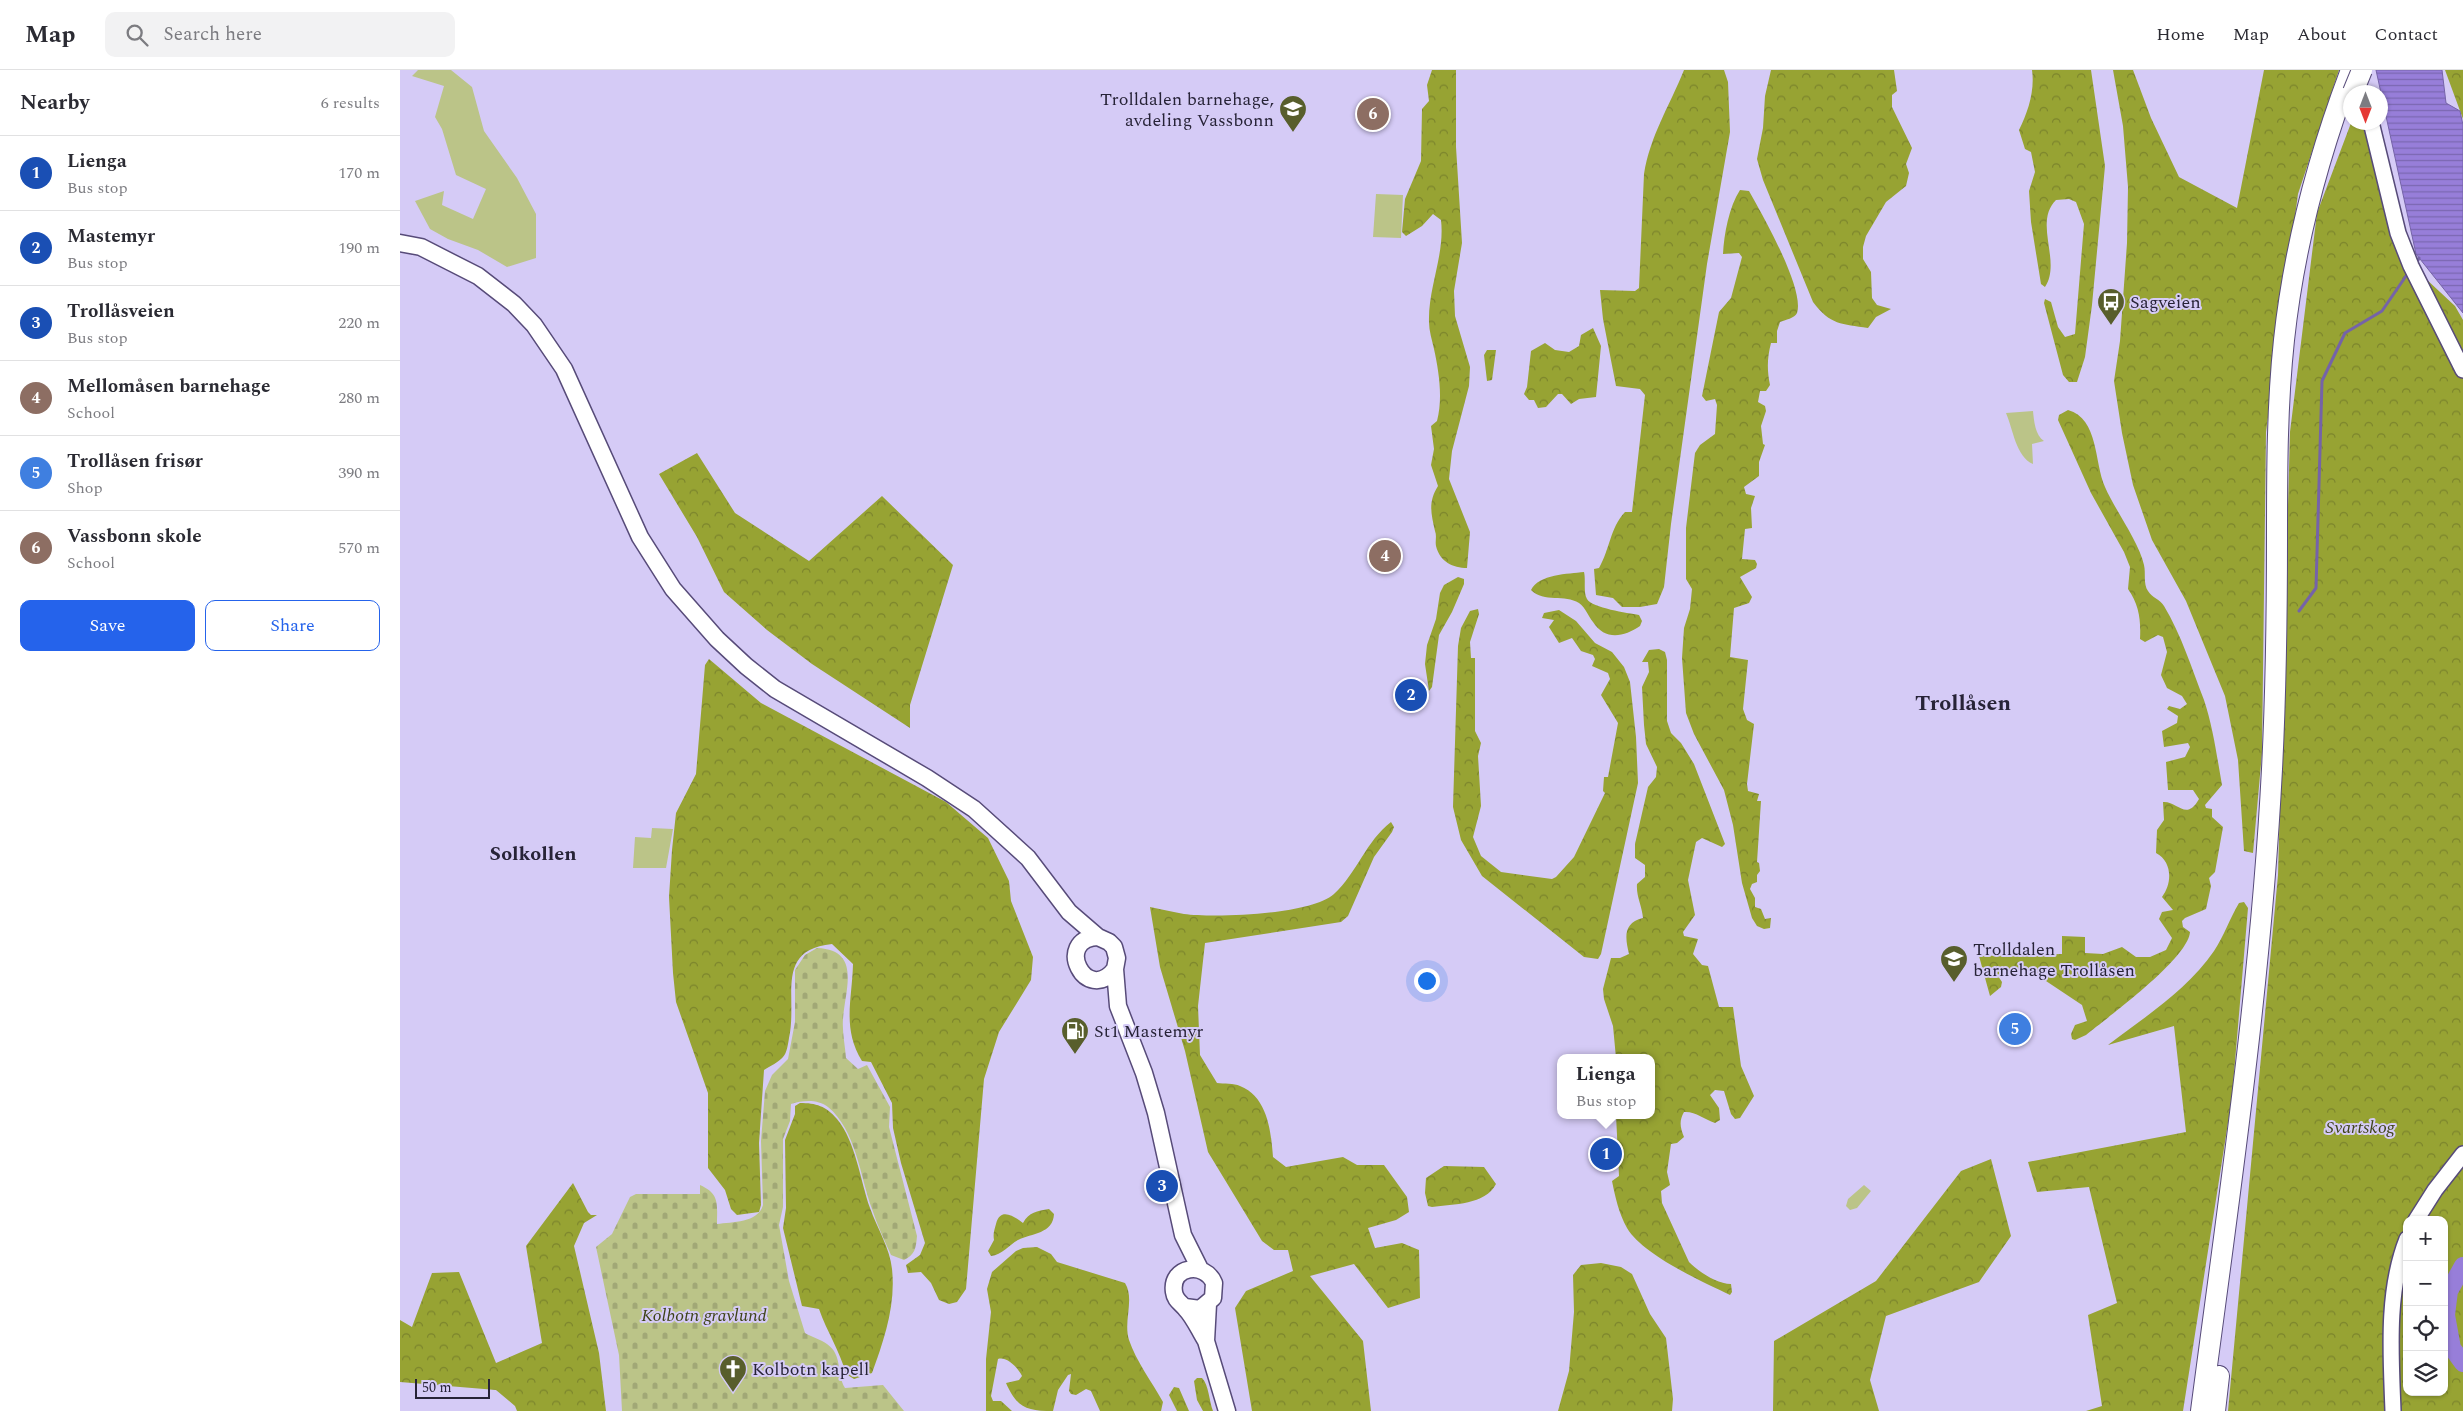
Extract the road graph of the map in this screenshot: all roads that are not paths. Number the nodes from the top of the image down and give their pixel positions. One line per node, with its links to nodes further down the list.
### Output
1 (2351, 70): 4 (highway)
2 (2358, 70): 6 (main road)
3 (2362, 70): 5 (highway, bridge)
4 (2348, 85)
5 (2356, 85)
6 (2362, 85)
7 (2343, 112): 29 (highway); 30 (highway)
8 (2373, 130): 12 (main road)
9 (400, 232): 11 (main road)
10 (400, 243): 11 (main road)
11 (421, 247): 13 (main road)
12 (2463, 370)
13 (1069, 912): 14 (main road); 15 (main road)
14 (1098, 937): 15 (main road); 16 (main road)
15 (1078, 947): 17 (main road)
16 (1115, 969): 17 (main road); 18 (main road)
17 (1096, 980): 18 (main road)
18 (1118, 1006): 21 (main road)
19 (2463, 1154): 20 (main road)
20 (2419, 1216)
21 (1183, 1235): 23 (main road); 24 (main road)
22 (2403, 1252): 31 (main road)
23 (1200, 1269): 24 (main road); 25 (main road)
24 (1180, 1274): 26 (main road)
25 (1208, 1304): 26 (main road); 27 (main road)
26 (1185, 1307): 27 (main road)
27 (1206, 1341): 28 (main road)
28 (1227, 1411)
29 (2201, 1411)
30 (2215, 1411)
31 (2393, 1411)

